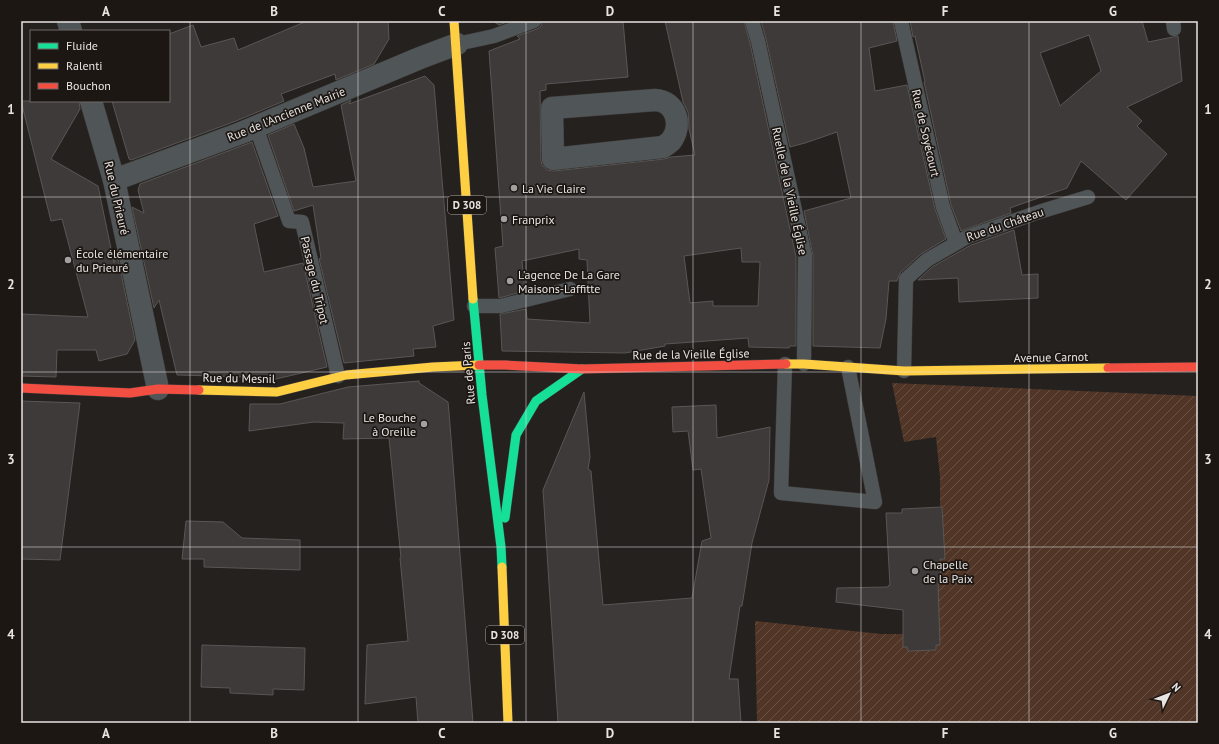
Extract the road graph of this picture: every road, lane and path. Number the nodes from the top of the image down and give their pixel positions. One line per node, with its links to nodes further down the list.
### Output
1 (454, 21): 5 (street, Rue de Paris / D 308)
2 (534, 21): 5 (lane)
3 (752, 21): 15 (lane, Ruelle de la Vieille Église)
4 (901, 21): 11 (lane, Rue de Soyécourt)
5 (457, 44): 7 (street, Rue de l'Ancienne Mairie); 13 (street, Rue de Paris / D 308)
6 (91, 102): 9 (street, Rue du Prieuré)
7 (256, 127): 9 (street, Rue de l'Ancienne Mairie); 21 (lane, Passage du Tripot)
8 (553, 159): 8 (street)
9 (114, 180): 23 (street, Rue du Prieuré)
10 (1088, 197): 11 (lane, Rue du Château)
11 (956, 243): 20 (lane, Rue du Château)
12 (570, 289): 13 (lane)
13 (474, 306): 16 (street, Rue de Paris / D 308)
14 (785, 364): 15 (street, Rue de la Vieille Église); 17 (lane); 19 (street, Rue de la Vieille Église)
15 (804, 364): 17 (street, Rue de la Vieille Église)
16 (479, 365): 19 (street, Rue de la Vieille Église); 21 (street, Rue du Mesnil); 24 (street, Rue de Paris / D 308)
17 (848, 367): 20 (street, Rue de la Vieille Église)
18 (1198, 367): 20 (street, Avenue Carnot)
19 (582, 369): 24 (street)
20 (904, 371)
21 (338, 376): 23 (street, Rue du Mesnil)
22 (21, 388): 23 (street, Rue du Mesnil)
23 (158, 389)
24 (502, 547): 25 (street, Rue de Paris / D 308)
25 (508, 723)

